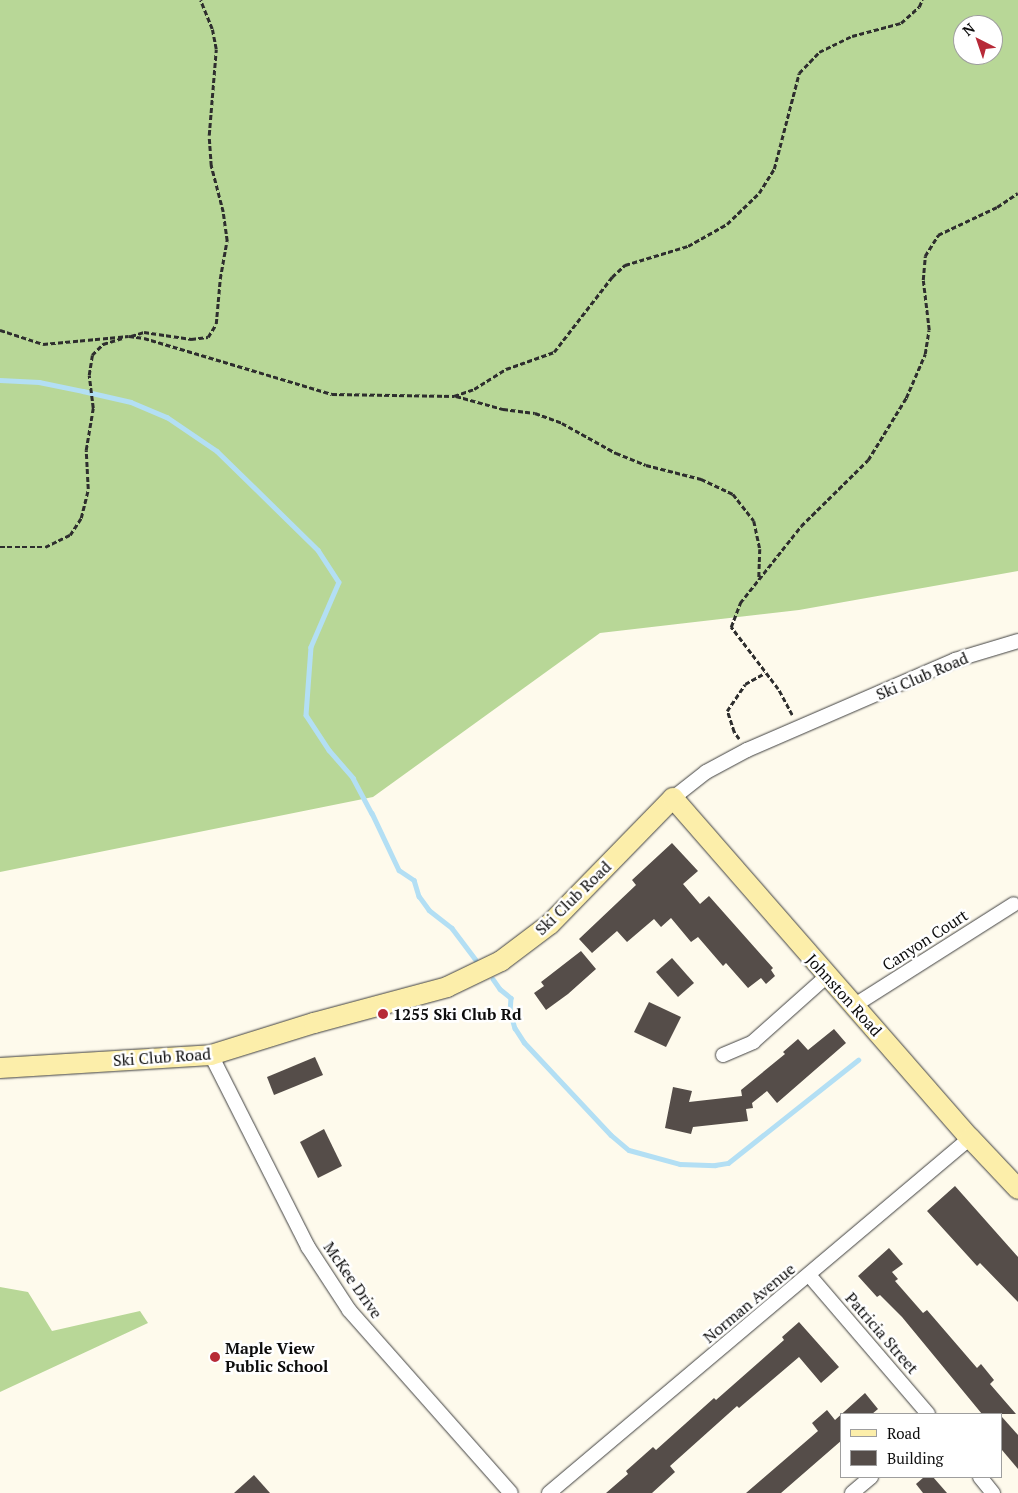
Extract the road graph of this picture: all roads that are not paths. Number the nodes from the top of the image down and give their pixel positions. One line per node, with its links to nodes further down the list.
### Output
1 (1018, 641): 2 (street, Ski Club Road)
2 (673, 798): 4 (street, Johnston Road); 6 (street, Ski Club Road)
3 (1014, 904): 5 (street, Canyon Court)
4 (827, 976): 5 (street, Johnston Road); 7 (street)
5 (855, 1005): 9 (street, Johnston Road)
6 (211, 1056): 8 (street, Ski Club Road); 15 (street, McKee Drive)
7 (722, 1056)
8 (0, 1068)
9 (970, 1138): 10 (street, Johnston Road); 11 (street, Norman Avenue)
10 (1018, 1189)
11 (809, 1275): 12 (street, Patricia Street); 16 (street, Norman Avenue)
12 (927, 1413)
13 (870, 1478): 17 (street)
14 (981, 1478): 18 (street)
15 (511, 1493)
16 (548, 1493)
17 (852, 1493)
18 (993, 1493)

